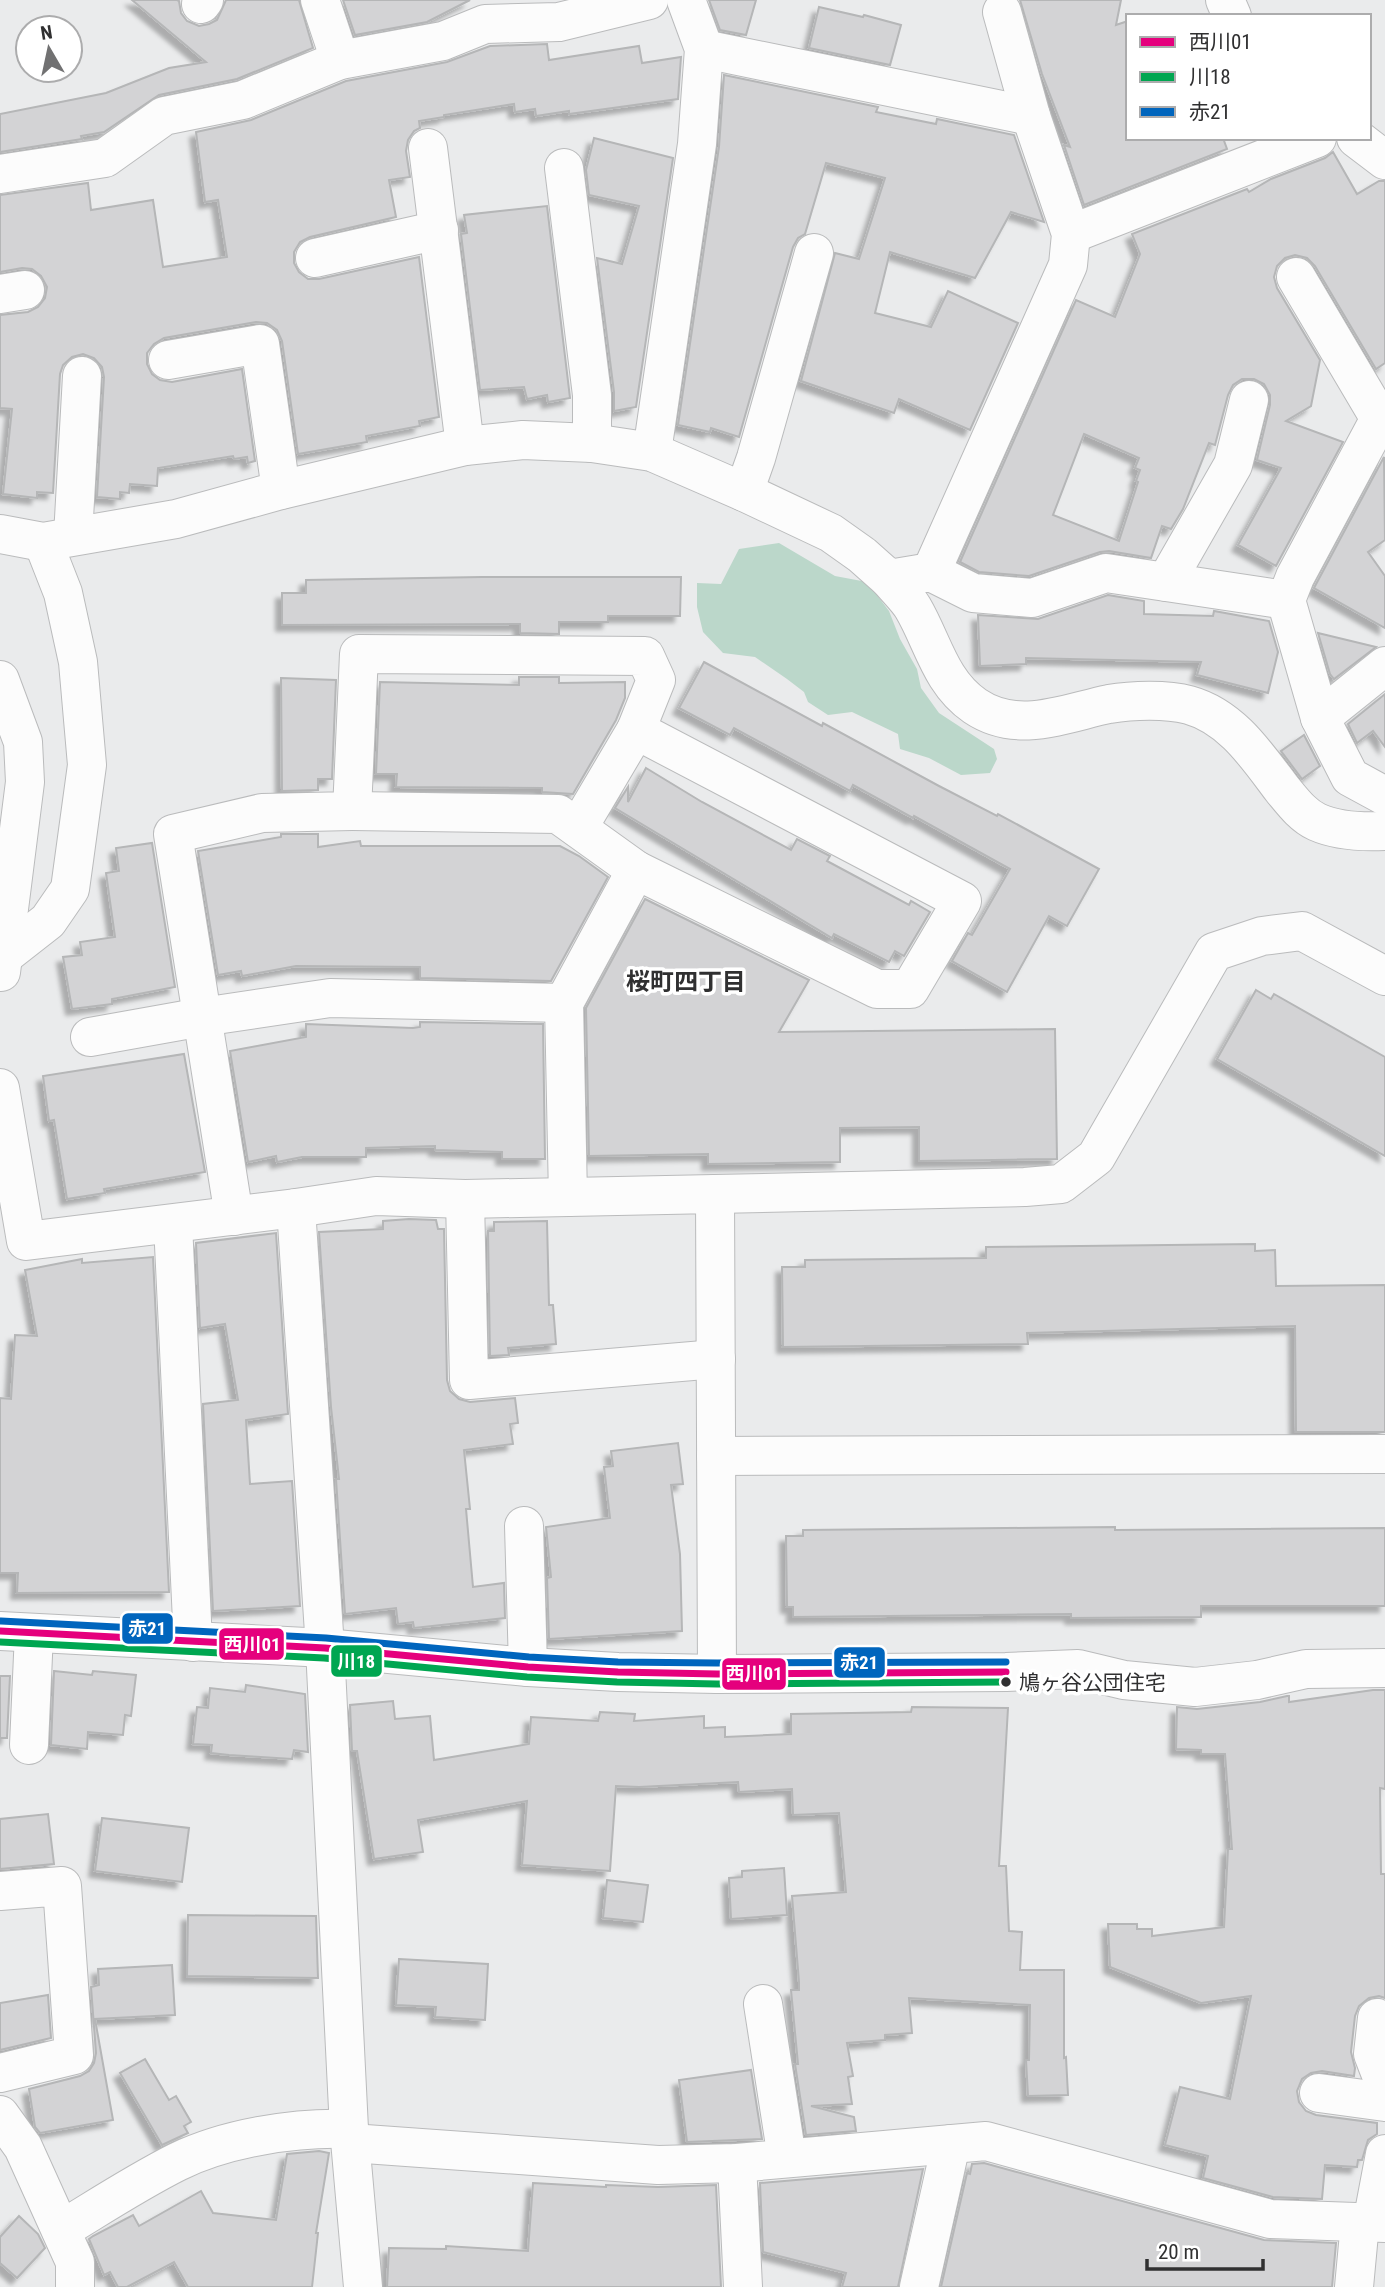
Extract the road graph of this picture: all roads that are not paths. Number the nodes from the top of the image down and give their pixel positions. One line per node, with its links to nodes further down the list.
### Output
1 (320, 0): 6 (street)
2 (649, 0): 6 (street)
3 (686, 0): 5 (street)
4 (1002, 12): 7 (street)
5 (704, 49): 7 (street); 25 (street)
6 (340, 60): 13 (street)
7 (1031, 116): 15 (street)
8 (1312, 140): 15 (street)
9 (1359, 140): 11 (street)
10 (428, 148): 14 (street)
11 (1385, 160)
12 (565, 168): 23 (street)
13 (0, 174)
14 (439, 230): 17 (street); 24 (street)
15 (1071, 234): 30 (street)
16 (814, 253): 27 (street)
17 (314, 258)
18 (1296, 277): 22 (street)
19 (168, 360): 26 (street)
20 (82, 376): 29 (street)
21 (1249, 400): 32 (street)
22 (1382, 414): 33 (street)
23 (592, 443): 24 (street); 25 (street)
24 (465, 446): 26 (street)
25 (652, 452): 27 (street)
26 (281, 490): 29 (street)
27 (744, 492): 31 (street)
28 (0, 534): 29 (street)
29 (58, 539): 43 (street)
30 (930, 572): 31 (street); 32 (street)
31 (889, 579): 41 (street)
32 (1166, 582): 33 (street)
33 (1286, 600): 36 (street)
34 (1385, 667): 36 (street)
35 (0, 680): 43 (street)
36 (1320, 719): 38 (street)
37 (636, 730): 39 (street); 40 (street); 42 (street)
38 (1385, 796)
39 (352, 811): 40 (street); 46 (street)
40 (578, 828): 42 (street)
41 (1385, 831)
42 (636, 870): 45 (street)
43 (1, 967)
44 (1385, 976): 49 (street)
45 (564, 1003): 46 (street); 50 (street)
46 (202, 1017): 47 (street); 53 (street)
47 (90, 1037)
48 (0, 1088): 55 (street)
49 (715, 1194): 50 (street); 56 (street)
50 (568, 1197): 51 (street)
51 (465, 1199): 52 (street); 56 (street)
52 (296, 1208): 53 (street); 62 (street)
53 (234, 1216): 54 (street)
54 (173, 1224): 55 (street); 61 (street)
55 (13, 1248)
56 (716, 1359): 58 (street)
57 (1385, 1454): 58 (street)
58 (716, 1456): 65 (street)
59 (524, 1526): 63 (street)
60 (17, 1632): 61 (street); 66 (street)
61 (193, 1642): 62 (street)
62 (325, 1648): 63 (street); 75 (street)
63 (527, 1667): 65 (street)
64 (1385, 1668): 65 (street)
65 (717, 1674)
66 (29, 1745)
67 (0, 1891): 70 (street)
68 (763, 2004): 78 (street)
69 (1377, 2018): 72 (street)
70 (0, 2073)
71 (1319, 2093): 73 (street)
72 (1385, 2096)
73 (1385, 2102)
74 (0, 2115): 81 (street)
75 (350, 2136): 79 (street); 81 (street); 83 (street)
76 (951, 2144): 78 (street); 80 (street); 85 (street)
77 (1385, 2154): 80 (street)
78 (787, 2158): 79 (street)
79 (737, 2162): 84 (street)
80 (1373, 2223): 86 (street)
81 (61, 2230): 82 (street)
82 (75, 2287)
83 (363, 2287)
84 (744, 2287)
85 (919, 2287)
86 (1354, 2287)

